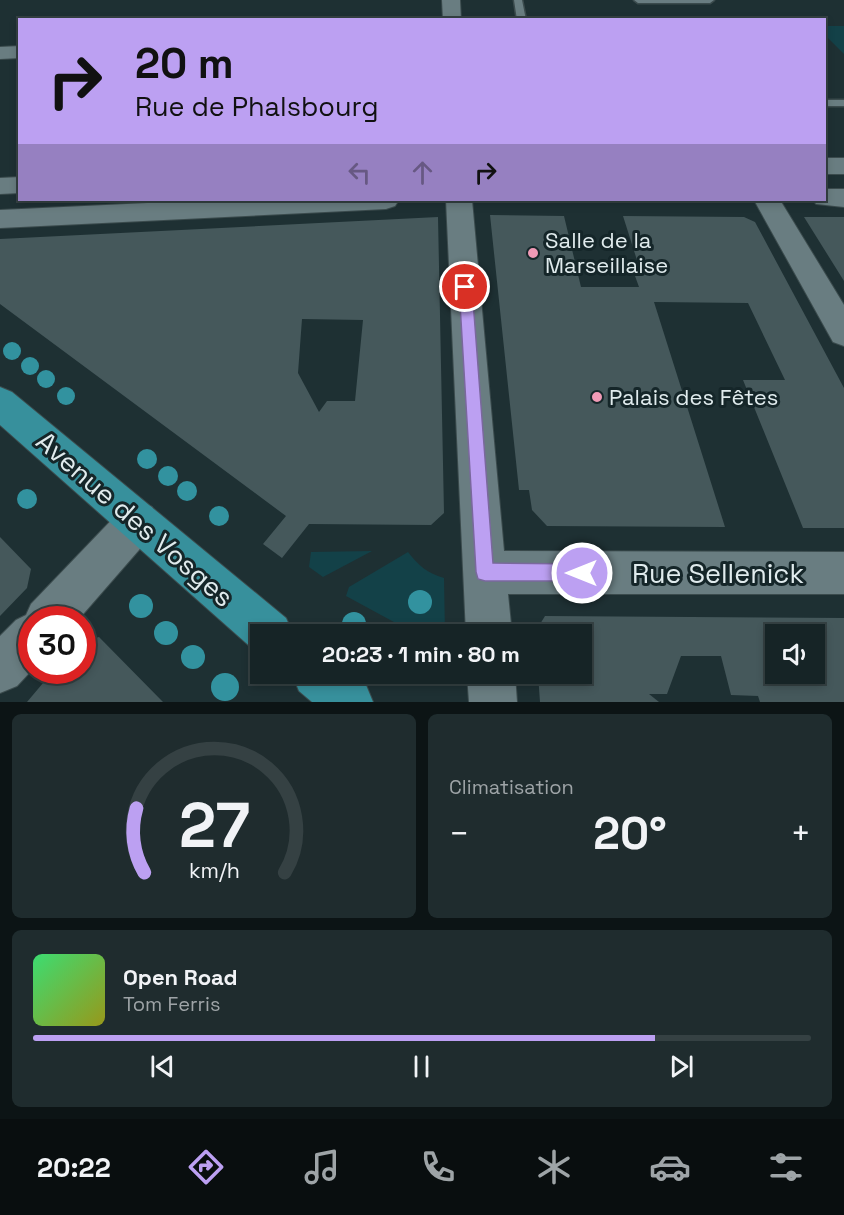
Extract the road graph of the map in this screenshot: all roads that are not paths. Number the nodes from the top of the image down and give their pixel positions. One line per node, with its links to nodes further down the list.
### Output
1 (451, 0): 5 (street)
2 (518, 0): 6 (lane)
3 (638, 0): 4 (lane)
4 (710, 0)
5 (452, 18)
6 (522, 18)
7 (18, 52): 8 (street)
8 (0, 53)
9 (826, 103): 10 (lane)
10 (844, 103)
11 (826, 166): 12 (street)
12 (844, 166)
13 (18, 185): 14 (street)
14 (0, 186)
15 (826, 198): 16 (street)
16 (844, 198)
17 (366, 201): 20 (street)
18 (459, 201): 24 (street)
19 (767, 201): 21 (street)
20 (0, 219)
21 (844, 333)
22 (0, 403): 23 (main road, Avenue des Vosges)
23 (138, 521): 26 (street); 27 (main road, Avenue des Vosges)
24 (485, 572): 25 (street, Rue Sellenick); 28 (street)
25 (844, 573)
26 (60, 606)
27 (258, 624)
28 (488, 624)
29 (18, 650): 30 (street)
30 (0, 669)
31 (328, 684): 33 (main road)
32 (492, 684): 34 (street)
33 (349, 702)
34 (493, 702)

